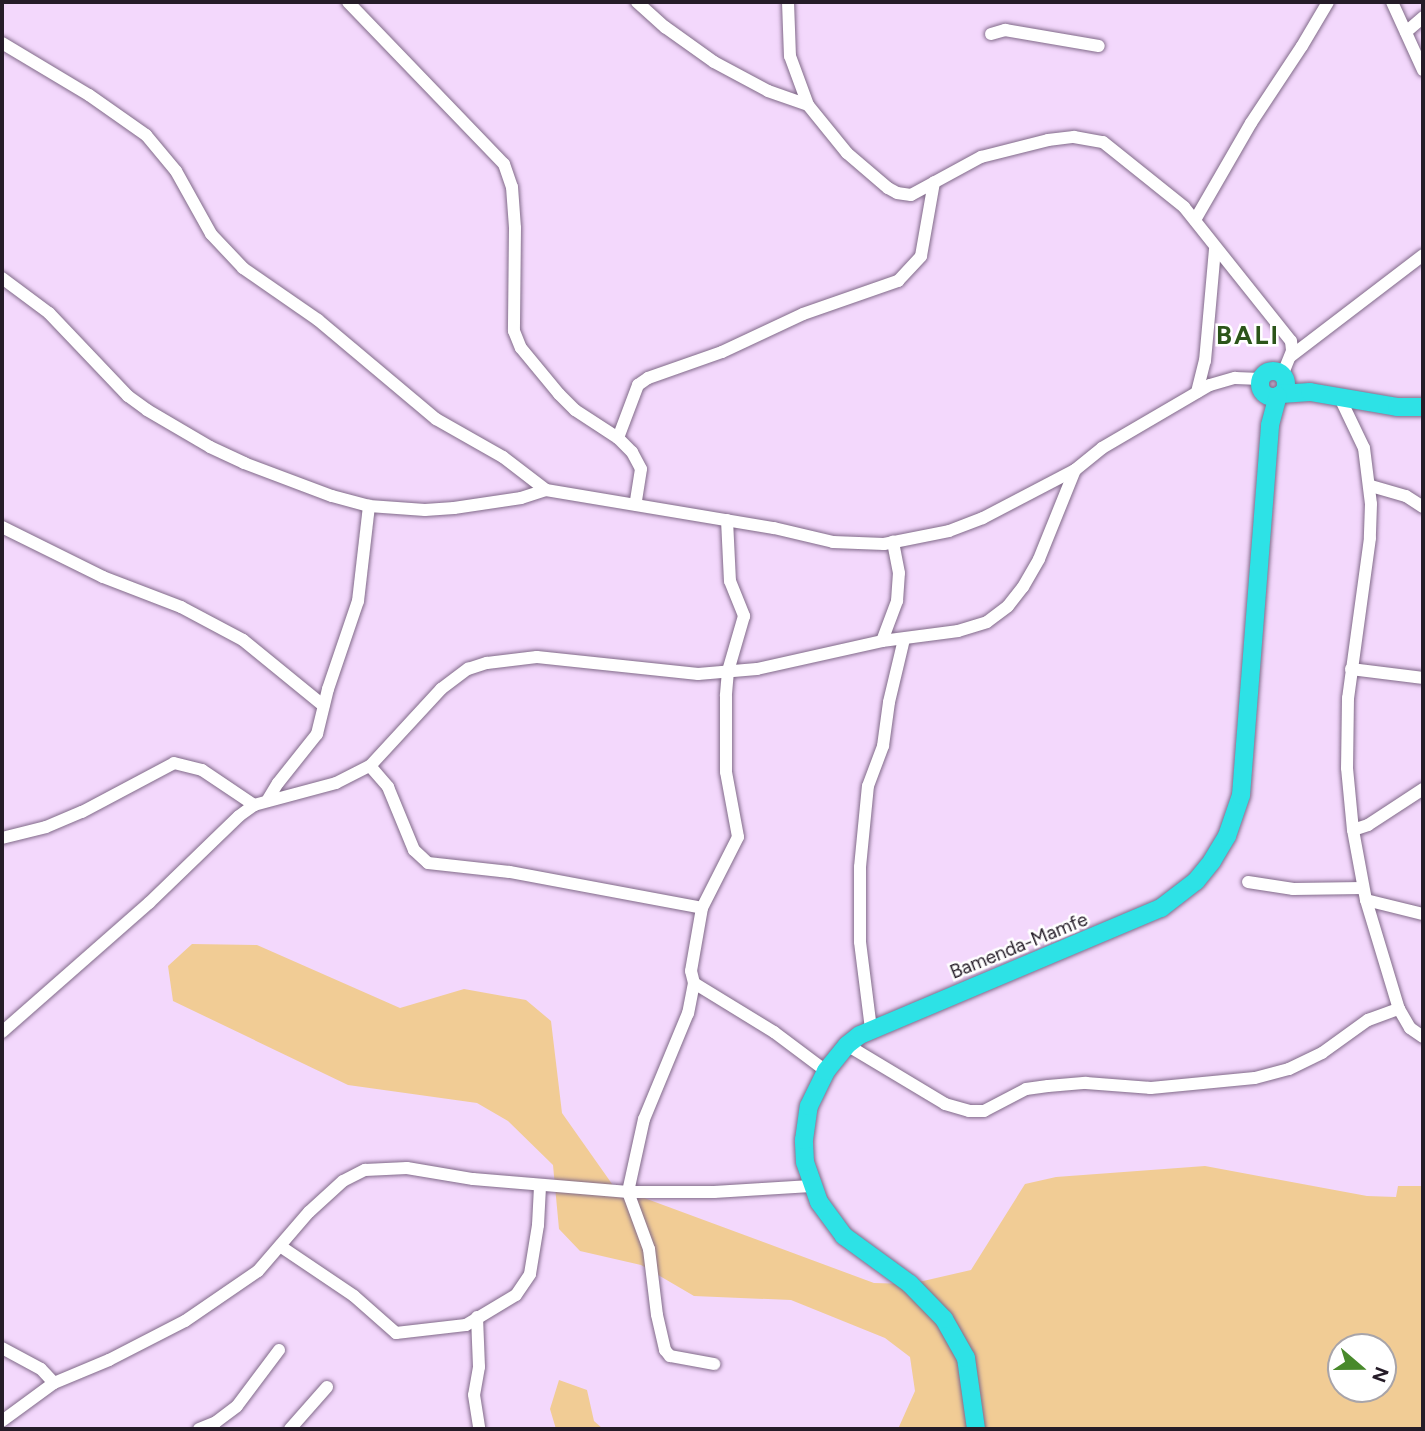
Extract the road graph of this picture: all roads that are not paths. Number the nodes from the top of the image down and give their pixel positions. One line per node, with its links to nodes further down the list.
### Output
1 (348, 2): 23 (street)
2 (637, 2): 12 (street)
3 (788, 2): 12 (street)
4 (1328, 2): 14 (street)
5 (1392, 2): 7 (street)
6 (1423, 17): 7 (street)
7 (1406, 32): 11 (street)
8 (991, 34): 10 (street)
9 (2, 43): 26 (street)
10 (1099, 46)
11 (1423, 70)
12 (808, 105): 13 (street)
13 (934, 181): 14 (street); 23 (street)
14 (1195, 220): 15 (street)
15 (1215, 249): 18 (street); 20 (street)
16 (1423, 255): 18 (street)
17 (2, 278): 28 (street)
18 (1291, 356): 19 (street)
19 (1275, 386): 20 (street); 21 (highway); 51 (highway, Bamenda-Mamfe)
20 (1197, 392): 24 (street)
21 (1340, 398): 22 (highway); 25 (street)
22 (1423, 407)
23 (618, 438): 27 (street)
24 (1075, 470): 32 (street); 33 (street)
25 (1371, 486): 29 (street); 35 (street)
26 (546, 490): 27 (street); 28 (street)
27 (635, 505): 30 (street)
28 (369, 506): 38 (street)
29 (1423, 507)
30 (727, 520): 32 (street); 36 (street)
31 (2, 527): 38 (street)
32 (893, 542): 34 (street)
33 (904, 639): 34 (street); 51 (street)
34 (882, 641): 36 (street)
35 (1351, 669): 37 (street); 43 (street)
36 (728, 671): 39 (street); 47 (street)
37 (1423, 678)
38 (324, 706): 41 (street)
39 (370, 765): 41 (street); 47 (street)
40 (1423, 789): 43 (street)
41 (267, 801): 42 (street)
42 (254, 805): 44 (street); 52 (street)
43 (1353, 830): 46 (street)
44 (2, 838)
45 (1248, 883): 46 (street)
46 (1364, 894): 48 (street); 50 (street)
47 (702, 908): 49 (street)
48 (1423, 914)
49 (694, 983): 55 (street); 58 (street)
50 (1399, 1009): 53 (street); 54 (street)
51 (872, 1029): 54 (highway, Bamenda-Mamfe)
52 (2, 1032)
53 (1423, 1037)
54 (847, 1045): 55 (highway, Bamenda-Mamfe)
55 (826, 1071): 57 (highway, Bamenda-Mamfe)
56 (540, 1186): 58 (street); 59 (street); 60 (street)
57 (811, 1186): 58 (street); 70 (highway, Bamenda-Mamfe)
58 (628, 1192): 63 (street)
59 (280, 1246): 60 (street); 64 (street)
60 (477, 1317): 67 (street)
61 (2, 1348): 64 (street)
62 (279, 1350): 68 (street)
63 (714, 1364)
64 (54, 1383): 66 (street)
65 (327, 1387): 69 (street)
66 (2, 1421)
67 (479, 1428)
68 (199, 1429)
69 (290, 1429)
70 (976, 1429)

